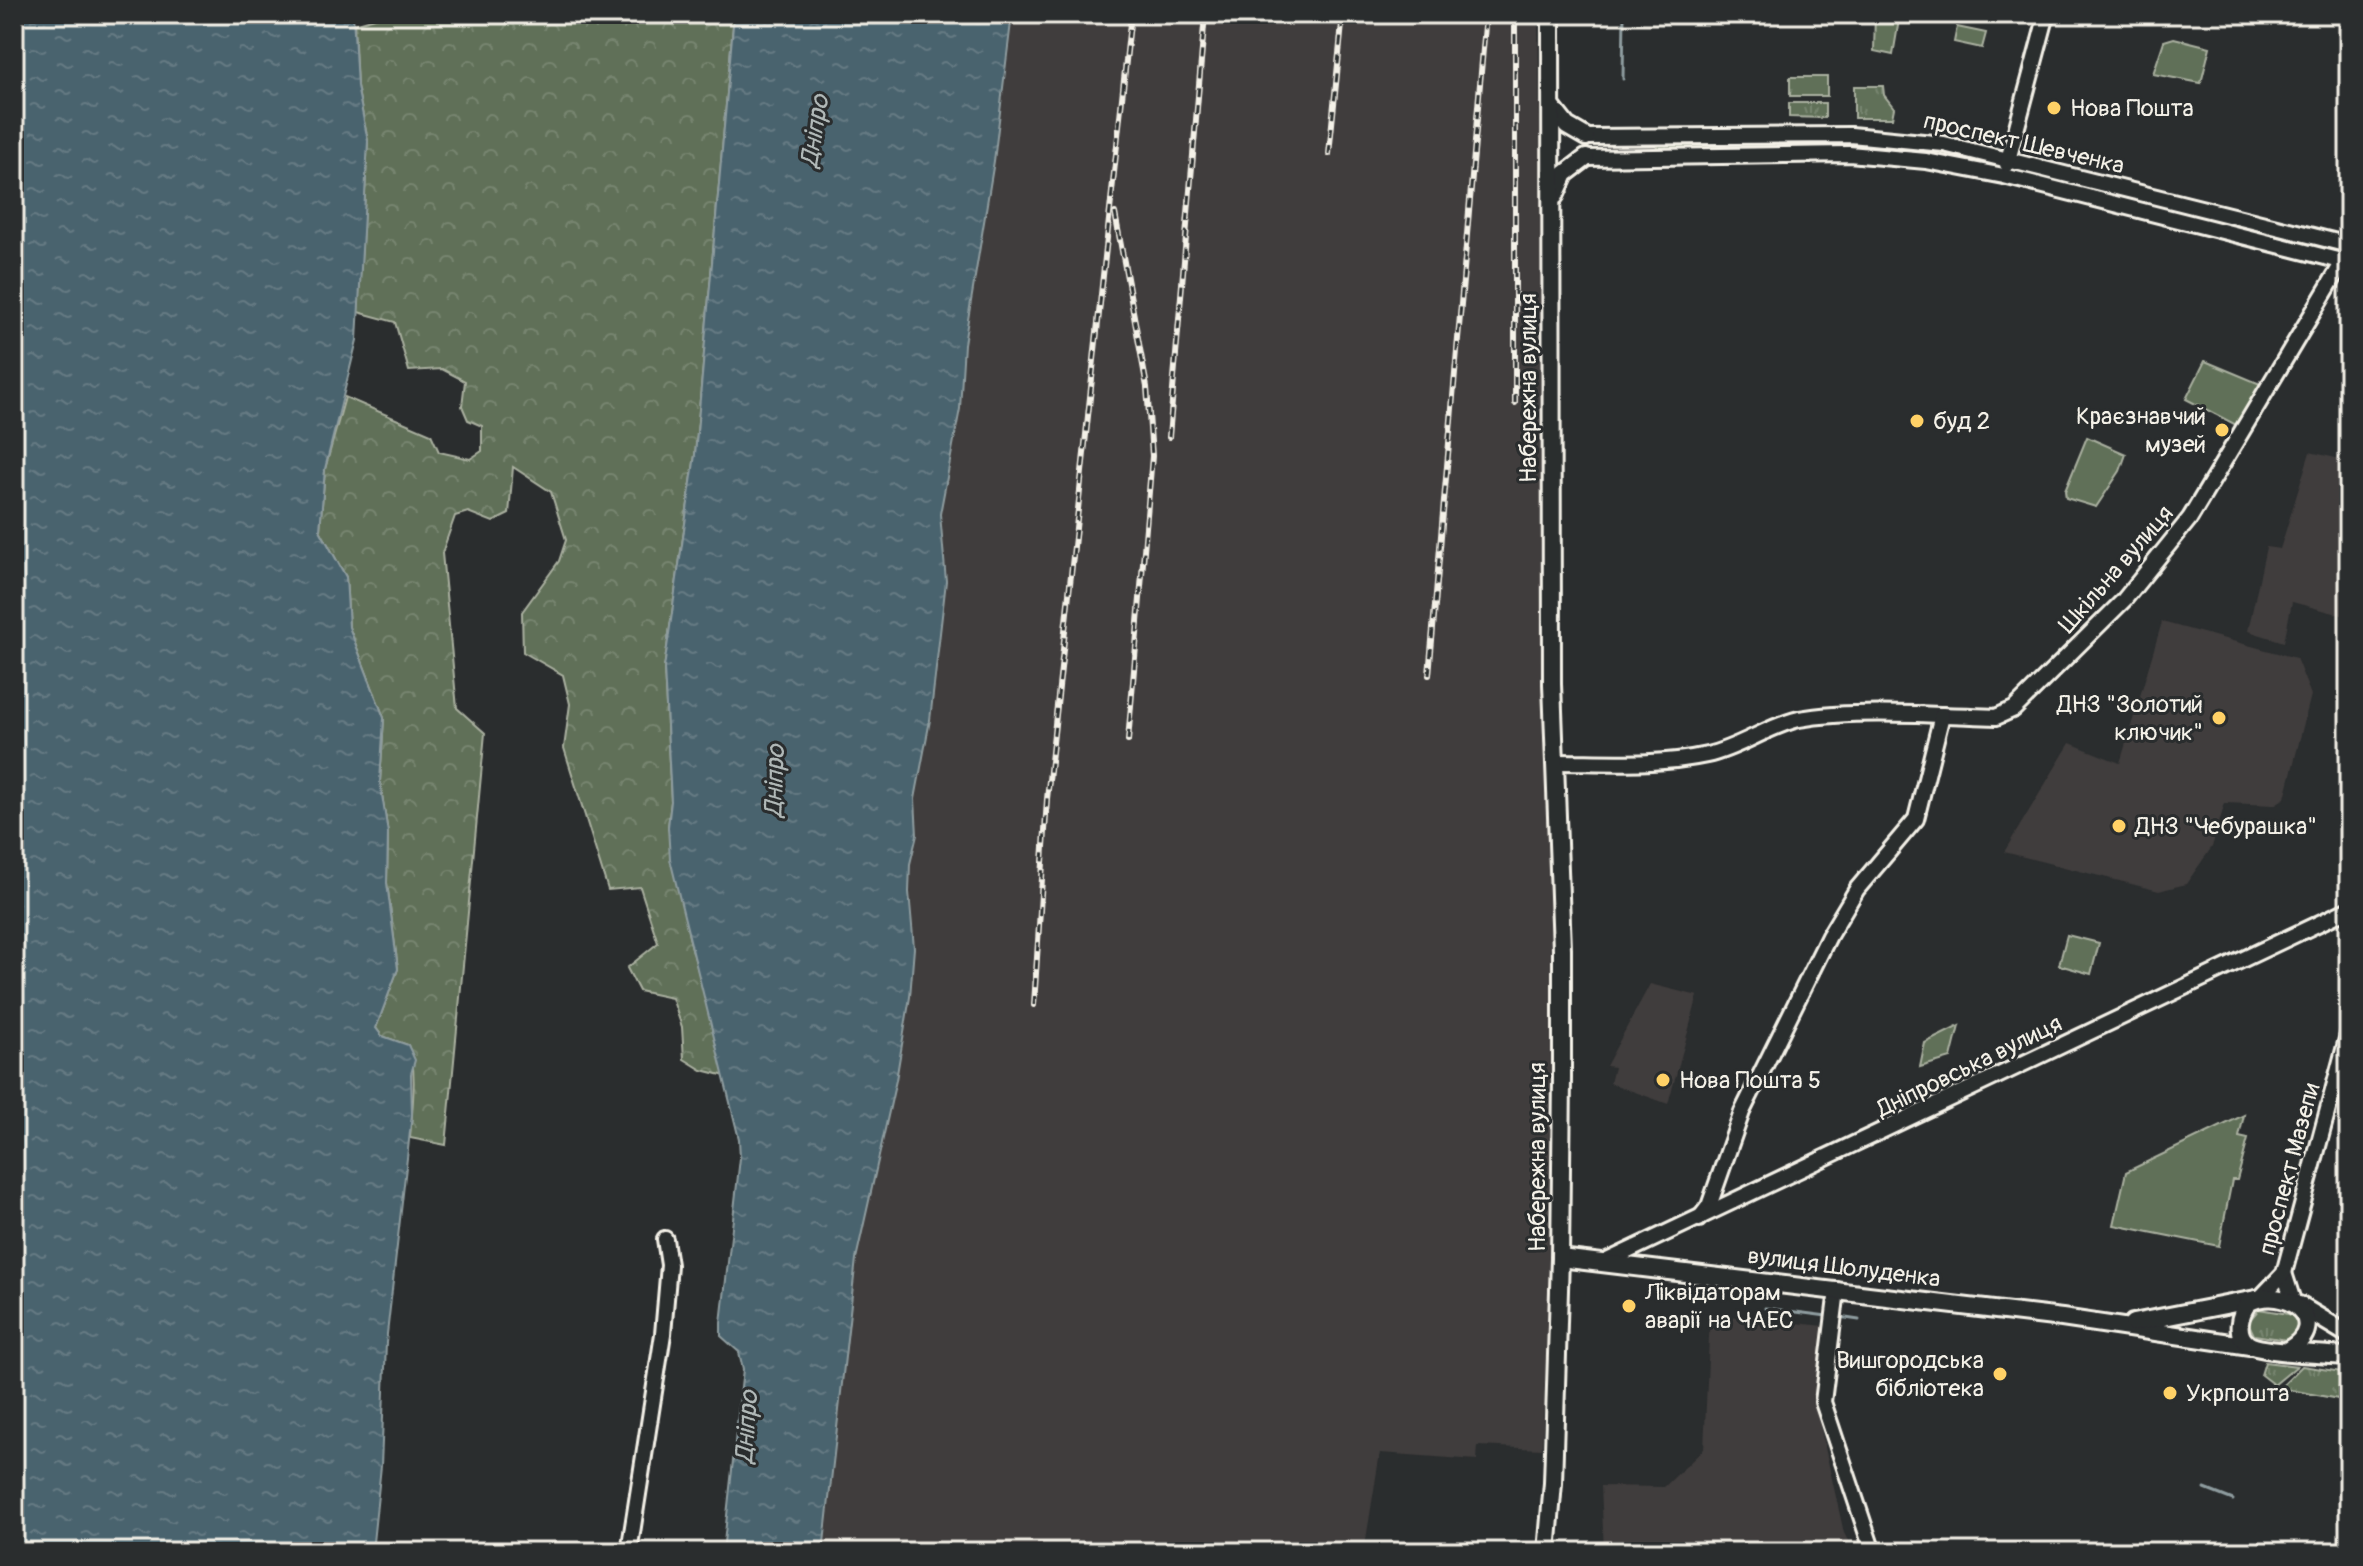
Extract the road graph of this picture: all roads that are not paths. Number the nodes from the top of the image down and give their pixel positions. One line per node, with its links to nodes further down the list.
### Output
1 (1551, 14): 3 (main road, Набережна вулиця)
2 (2047, 14): 9 (street)
3 (1552, 107): 4 (main road); 6 (main road, Набережна вулиця)
4 (1586, 137): 5 (street, проспект Шевченка); 6 (main road)
5 (1650, 137): 7 (street); 9 (street, проспект Шевченка)
6 (1552, 150): 8 (main road); 11 (main road, Набережна вулиця)
7 (1650, 157): 8 (street, проспект Шевченка); 10 (street, проспект Шевченка)
8 (1586, 158): 11 (main road)
9 (2008, 158): 10 (street); 12 (street, проспект Шевченка)
10 (2004, 176): 13 (street, проспект Шевченка)
11 (1552, 201): 17 (main road, Набережна вулиця)
12 (2223, 214): 13 (street); 14 (street, проспект Шевченка)
13 (2218, 232): 15 (street, проспект Шевченка)
14 (2349, 245)
15 (2346, 262): 16 (street, Шкільна вулиця)
16 (1942, 715): 17 (street); 20 (street)
17 (1554, 762): 22 (main road, Набережна вулиця)
18 (2349, 909): 20 (street, Дніпровська вулиця)
19 (2349, 1032): 24 (street, проспект Мазепи)
20 (1699, 1220): 23 (street, Дніпровська вулиця)
21 (665, 1239): 33 (street)
22 (1560, 1258): 23 (main road, вулиця Шолуденка); 34 (main road, Набережна вулиця)
23 (1607, 1261): 25 (main road, вулиця Шолуденка)
24 (2284, 1273): 26 (street, проспект Мазепи); 27 (street, проспект Мазепи)
25 (1837, 1290): 28 (main road, вулиця Шолуденка); 35 (street)
26 (2258, 1298): 27 (main road); 28 (main road, вулиця Шолуденка); 30 (main road)
27 (2294, 1302): 29 (main road); 31 (main road)
28 (2121, 1326): 30 (main road, вулиця Шолуденка)
29 (2349, 1335)
30 (2250, 1346): 31 (main road)
31 (2288, 1350): 32 (main road)
32 (2349, 1356)
33 (629, 1552)
34 (1547, 1552)
35 (1873, 1552)

